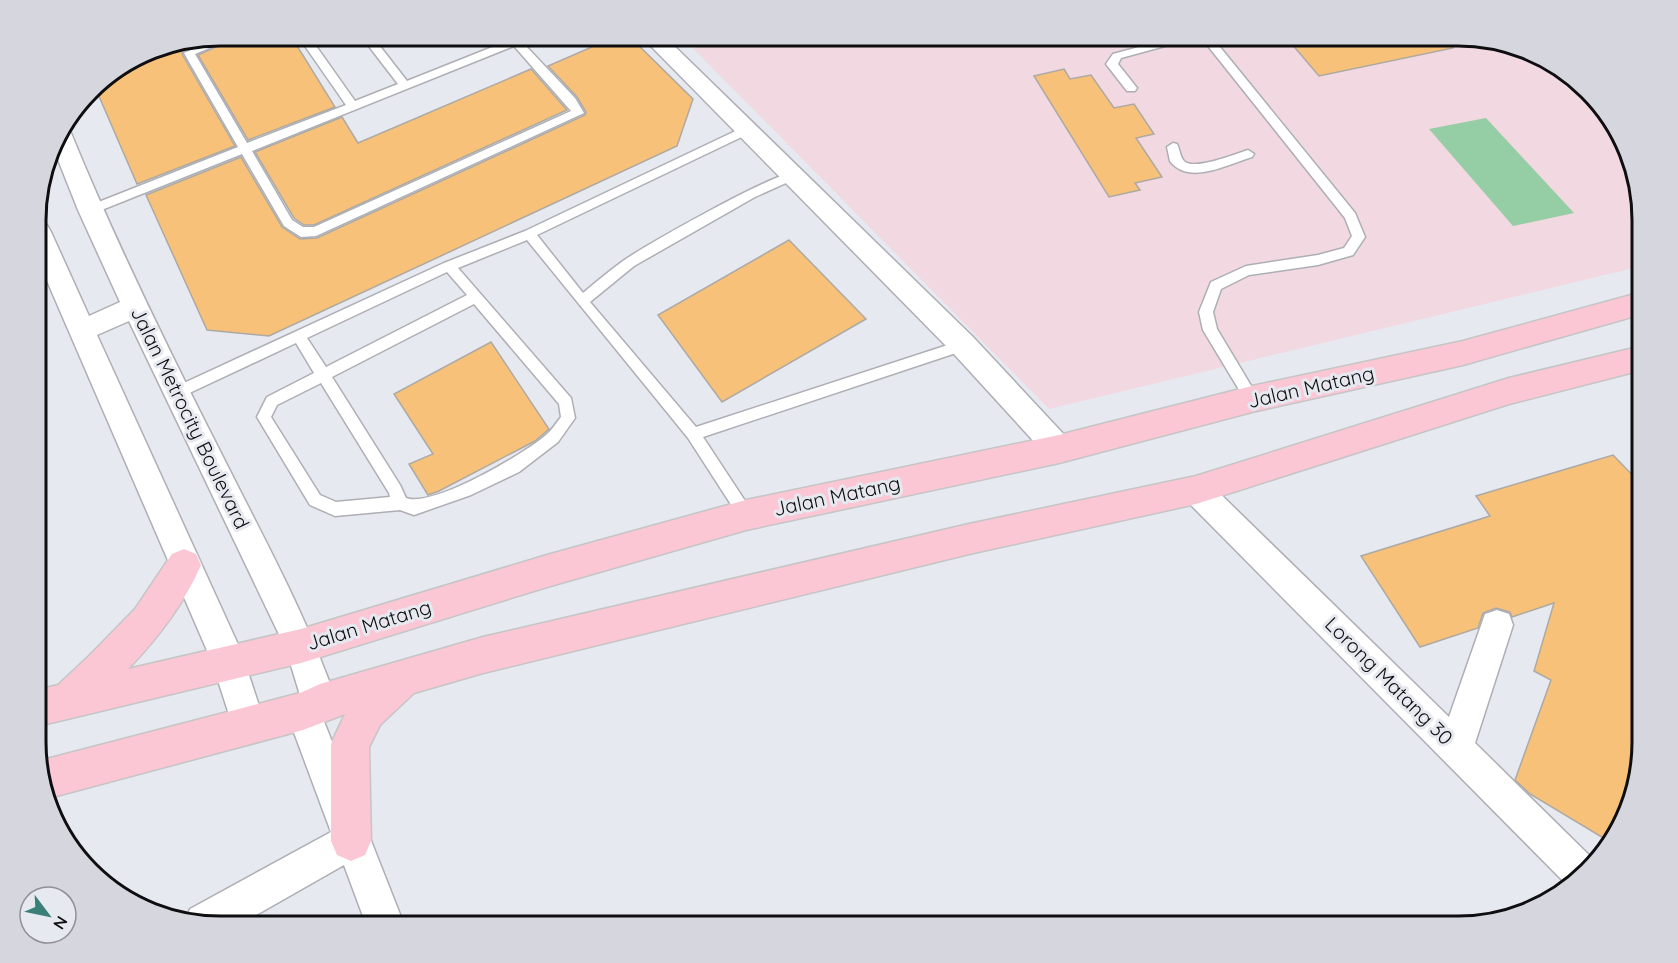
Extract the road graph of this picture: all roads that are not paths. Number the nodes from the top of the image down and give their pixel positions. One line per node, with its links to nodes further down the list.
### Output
1 (1153, 46): 10 (lane)
2 (1213, 46): 32 (lane)
3 (311, 47): 11 (lane)
4 (374, 47): 9 (lane)
5 (504, 47): 9 (lane)
6 (520, 47): 15 (lane)
7 (663, 47): 12 (street)
8 (202, 48): 15 (lane)
9 (405, 86): 11 (lane)
10 (1131, 88)
11 (352, 105): 15 (lane)
12 (746, 130): 17 (street); 19 (lane)
13 (64, 146): 18 (street, Jalan Metrocity Boulevard)
14 (1173, 147): 16 (lane)
15 (244, 148): 18 (lane)
16 (1248, 154)
17 (791, 176): 23 (lane); 28 (street)
18 (90, 210): 25 (street, Jalan Metrocity Boulevard)
19 (530, 234): 21 (lane); 23 (lane)
20 (46, 260): 26 (street)
21 (449, 266): 22 (lane); 27 (lane)
22 (475, 297): 30 (lane); 36 (lane)
23 (582, 301): 33 (lane)
24 (1631, 306): 32 (main road, Jalan Matang)
25 (136, 307): 26 (street); 31 (street, Jalan Metrocity Boulevard)
26 (80, 331): 38 (street)
27 (299, 336): 30 (lane); 31 (lane)
28 (963, 345): 33 (lane); 34 (street)
29 (1631, 364): 35 (main road)
30 (324, 373): 36 (lane); 36 (lane)
31 (176, 393): 40 (street, Jalan Metrocity Boulevard)
32 (1252, 399): 34 (main road, Jalan Matang)
33 (693, 434): 37 (lane)
34 (1059, 448): 37 (main road, Jalan Matang)
35 (1196, 490): 42 (main road); 46 (street, Lorong Matang 30)
36 (400, 503)
37 (746, 515): 40 (main road, Jalan Matang)
38 (184, 565): 41 (street); 43 (main road)
39 (1497, 625): 46 (street)
40 (301, 646): 41 (main road, Jalan Matang); 44 (street, Jalan Metrocity Boulevard)
41 (229, 662): 43 (main road, Jalan Matang); 45 (street)
42 (406, 678): 44 (main road); 48 (main road)
43 (53, 704)
44 (312, 707): 45 (main road); 48 (street, Jalan Metrocity Boulevard)
45 (248, 724): 47 (main road)
46 (1456, 747): 49 (street, Lorong Matang 30)
47 (51, 778)
48 (351, 841): 50 (street); 51 (street, Jalan Metrocity Boulevard)
49 (1577, 869)
50 (217, 916)
51 (382, 916)

